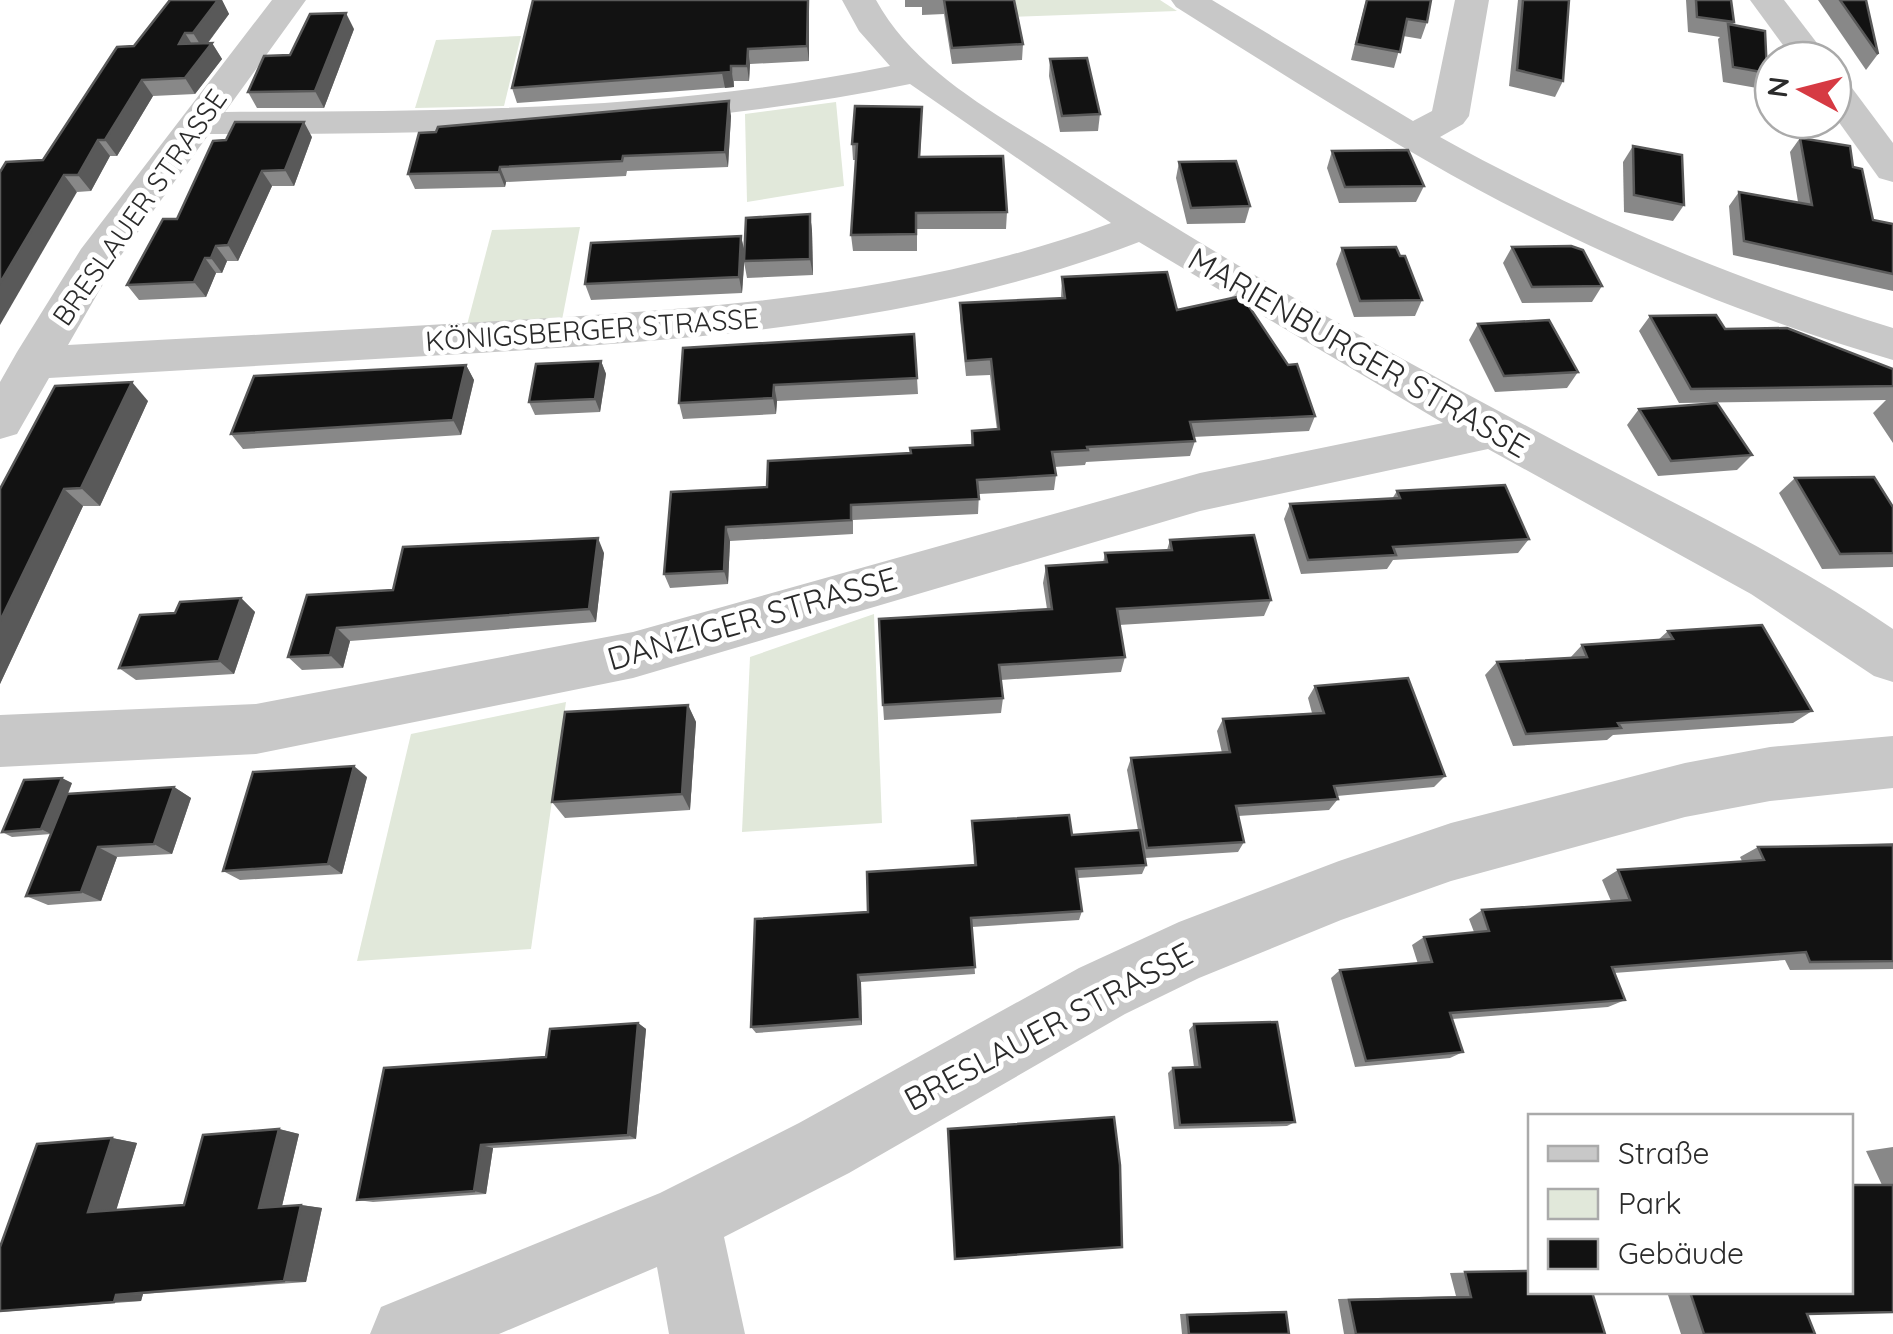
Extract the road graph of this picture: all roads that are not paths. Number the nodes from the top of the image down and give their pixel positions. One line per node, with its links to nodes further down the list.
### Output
1 (289, 0): 9 (street, BRESLAUER STRASSE)
2 (859, 0): 7 (street, MARIENBURGER STRASSE)
3 (1188, 0): 10 (street)
4 (1472, 0): 10 (street)
5 (1767, 0): 6 (street)
6 (1797, 40)
7 (916, 72): 9 (street); 12 (street, MARIENBURGER STRASSE)
8 (1853, 115): 11 (street)
9 (194, 123): 14 (street, BRESLAUER STRASSE)
10 (1413, 137): 13 (street)
11 (1893, 170)
12 (1140, 227): 14 (street, KÖNIGSBERGER STRASSE); 16 (street, MARIENBURGER STRASSE)
13 (1893, 344)
14 (34, 363): 15 (street, BRESLAUER STRASSE)
15 (0, 422)
16 (1493, 430): 17 (street, MARIENBURGER STRASSE); 18 (street, DANZIGER STRASSE)
17 (1893, 659)
18 (0, 741)
19 (1893, 762): 20 (street, BRESLAUER STRASSE)
20 (684, 1219): 21 (street, BRESLAUER STRASSE); 22 (street)
21 (408, 1334)
22 (707, 1334)

